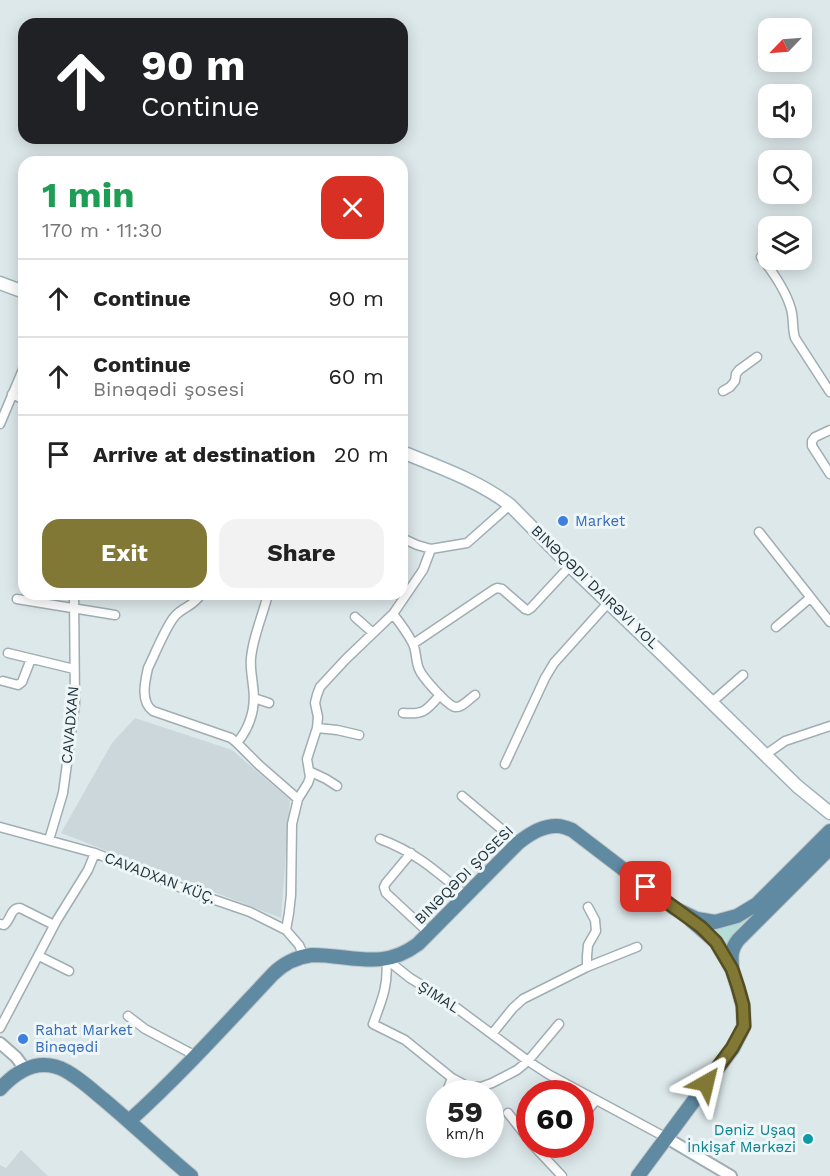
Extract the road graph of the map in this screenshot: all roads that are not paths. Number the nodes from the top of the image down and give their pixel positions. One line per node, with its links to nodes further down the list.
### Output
1 (771, 270): 7 (street)
2 (0, 283): 3 (main road)
3 (18, 290)
4 (757, 357): 6 (street)
5 (18, 380): 8 (street)
6 (723, 391)
7 (830, 392)
8 (12, 394): 9 (street); 10 (street)
9 (18, 397)
10 (0, 424)
11 (830, 430): 13 (street)
12 (408, 455): 14 (main road, BINƏQƏDI DAIRƏVI YOL)
13 (830, 474)
14 (510, 505): 17 (street); 18 (main road, BINƏQƏDI DAIRƏVI YOL)
15 (759, 532): 20 (street)
16 (408, 541): 17 (street)
17 (431, 549): 19 (street)
18 (570, 566): 26 (main road, BINƏQƏDI DAIRƏVI YOL); 34 (street)
19 (408, 592)
20 (810, 598): 31 (street); 32 (street)
21 (23, 600): 27 (street)
22 (74, 600): 27 (street, CAVADXAN)
23 (198, 600): 49 (street)
24 (266, 600): 42 (street)
25 (403, 600): 28 (street)
26 (608, 603): 43 (main road, BINƏQƏDI DAIRƏVI YOL); 51 (street)
27 (74, 608): 29 (street); 37 (street, CAVADXAN)
28 (393, 614): 33 (street); 34 (street)
29 (115, 615)
30 (355, 617): 33 (street)
31 (830, 622)
32 (776, 627)
33 (373, 633): 47 (street)
34 (413, 644): 40 (street)
35 (8, 653): 36 (street)
36 (31, 659): 37 (street); 39 (street)
37 (74, 669): 60 (street, CAVADXAN)
38 (743, 675): 43 (street)
39 (3, 681)
40 (440, 695): 41 (street); 45 (street)
41 (475, 695)
42 (254, 699): 44 (street); 49 (street)
43 (712, 702): 50 (main road, BINƏQƏDI DAIRƏVI YOL)
44 (269, 703)
45 (403, 713)
46 (830, 726): 50 (street)
47 (317, 728): 48 (street); 52 (street)
48 (358, 735)
49 (237, 742): 55 (street)
50 (765, 754): 56 (main road, BINƏQƏDI DAIRƏVI YOL)
51 (505, 764)
52 (309, 771): 53 (street); 55 (street)
53 (337, 786)
54 (462, 796): 61 (street)
55 (298, 799): 70 (street)
56 (830, 813)
57 (0, 827): 60 (street, CAVADXAN KÜÇ.)
58 (830, 831): 67 (main road, BINƏQƏDI ŞOSESI)
59 (380, 839): 64 (street)
60 (49, 840): 63 (street, CAVADXAN KÜÇ.)
61 (518, 843): 65 (main road, BINƏQƏDI ŞOSESI); 67 (main road, BINƏQƏDI ŞOSESI)
62 (830, 849): 77 (main road)
63 (95, 853): 69 (street); 70 (street, CAVADXAN KÜÇ.)
64 (411, 853): 65 (street); 71 (street)
65 (466, 896): 71 (main road, BINƏQƏDI ŞOSESI)
66 (588, 907): 76 (street)
67 (674, 908): 77 (main road)
68 (0, 924): 69 (street)
69 (54, 926): 73 (street)
70 (285, 930): 74 (street, CAVADXAN KÜÇ.)
71 (429, 933): 75 (main road, BINƏQƏDI ŞOSESI)
72 (637, 947): 76 (street)
73 (39, 956): 78 (street); 81 (street)
74 (304, 956): 75 (main road, BINƏQƏDI ŞOSESI); 84 (main road, BINƏQƏDI ŞOSESI)
75 (386, 959): 82 (street, ŞIMAL); 87 (street)
76 (587, 968): 82 (street)
77 (732, 969): 94 (main road)
78 (69, 971)
79 (128, 1016): 84 (street)
80 (559, 1024): 85 (street)
81 (0, 1028)
82 (492, 1034): 85 (street, ŞIMAL)
83 (0, 1044): 86 (street)
84 (196, 1056): 92 (main road, BINƏQƏDI ŞOSESI)
85 (528, 1061): 87 (street); 89 (street, ŞIMAL)
86 (25, 1069): 88 (main road); 92 (main road)
87 (452, 1078)
88 (0, 1089)
89 (596, 1100): 90 (street); 94 (street, ŞIMAL)
90 (594, 1102)
91 (508, 1113): 93 (street)
92 (129, 1121): 96 (main road)
93 (516, 1123)
94 (665, 1137): 98 (main road); 99 (street)
95 (545, 1158): 97 (street)
96 (191, 1176)
97 (562, 1176)
98 (638, 1176)
99 (731, 1176)

